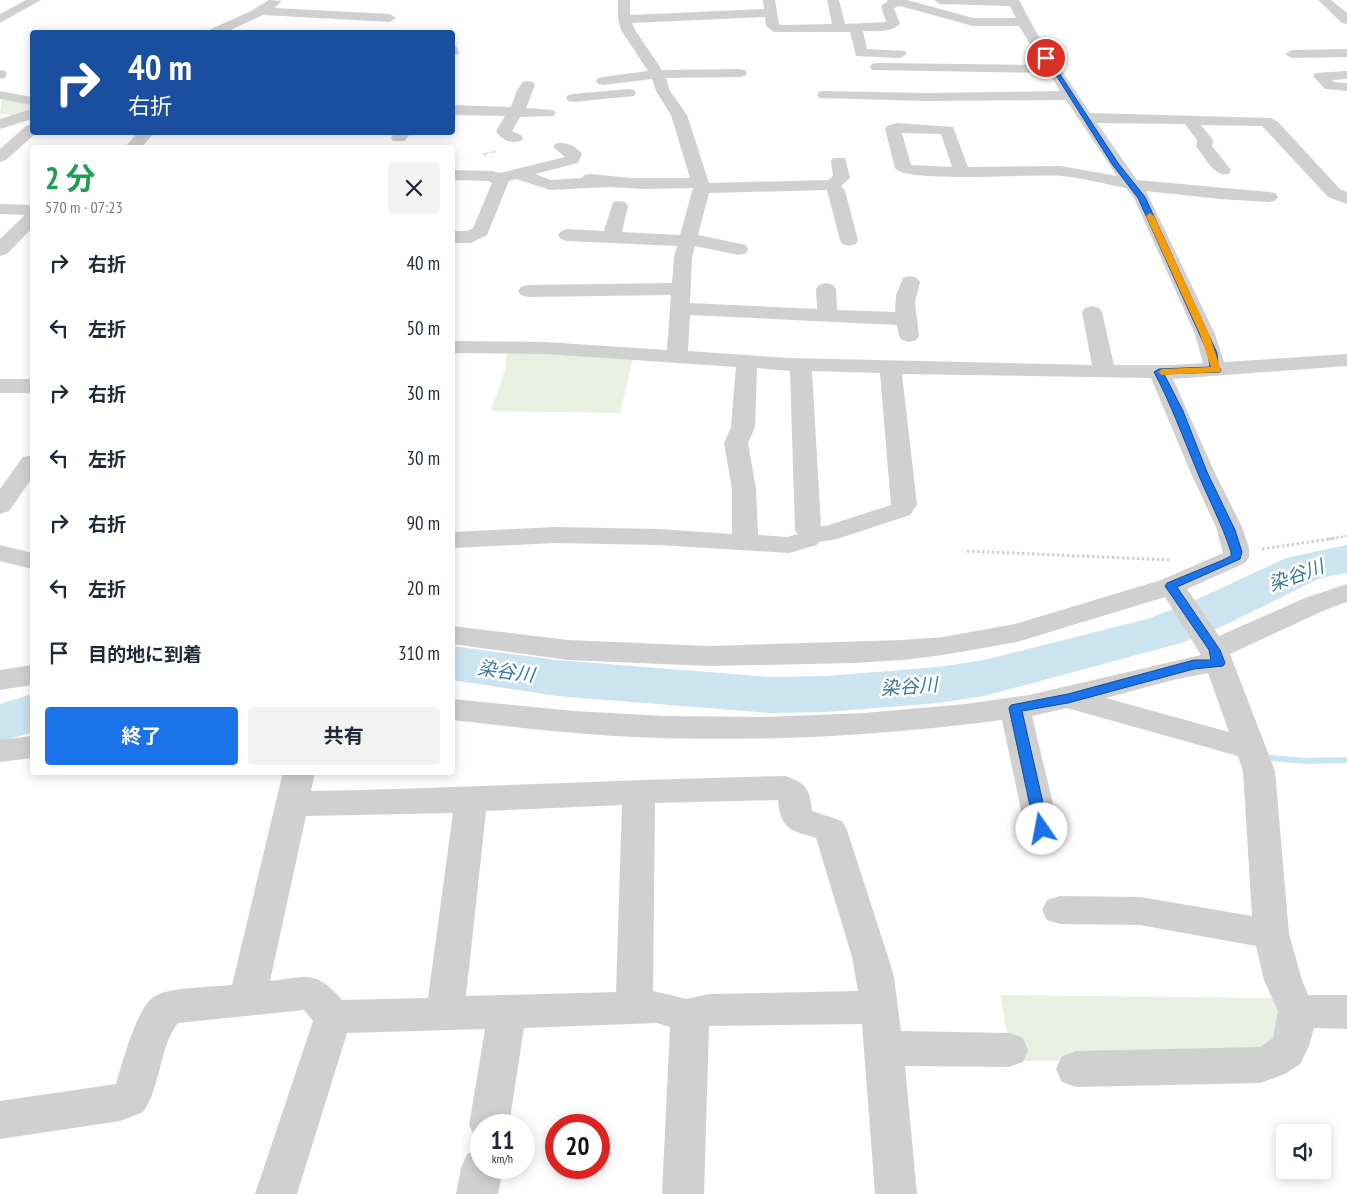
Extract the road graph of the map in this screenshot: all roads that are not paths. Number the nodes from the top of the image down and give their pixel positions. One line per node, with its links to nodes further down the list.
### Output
1 (35, 0): 12 (street)
2 (277, 0): 13 (street)
3 (624, 0): 16 (street)
4 (834, 0): 19 (street)
5 (940, 0): 7 (street)
6 (895, 1): 18 (street); 20 (street)
7 (1014, 1): 18 (street)
8 (1328, 3): 9 (street); 17 (street)
9 (1347, 6)
10 (770, 7): 16 (street); 19 (street)
11 (0, 10): 12 (street)
12 (17, 10): 15 (street)
13 (261, 11): 14 (street); 21 (street)
14 (390, 18)
15 (0, 19)
16 (624, 19): 30 (street)
17 (1347, 20)
18 (1025, 22): 26 (street)
19 (840, 28): 20 (street)
20 (856, 28): 25 (street)
21 (220, 30)
22 (1347, 53): 23 (street)
23 (1292, 54)
24 (877, 67): 25 (street)
25 (964, 68): 26 (street)
26 (1053, 69): 35 (street)
27 (740, 73): 30 (street)
28 (1347, 75): 32 (street)
29 (603, 81): 30 (street)
30 (661, 83): 36 (street); 60 (street)
31 (528, 85): 39 (street)
32 (1347, 87)
33 (0, 95): 37 (street)
34 (824, 95): 35 (street)
35 (1071, 95): 42 (street)
36 (573, 98)
37 (30, 100)
38 (455, 110): 39 (street)
39 (514, 111): 40 (street); 47 (street)
40 (548, 113)
41 (30, 115): 44 (street)
42 (1087, 118): 43 (street); 59 (street)
43 (1189, 119): 52 (street); 63 (street)
44 (0, 124)
45 (30, 131): 50 (street)
46 (144, 135): 48 (street)
47 (515, 138)
48 (135, 145)
49 (561, 147): 54 (street)
50 (0, 157)
51 (839, 161): 61 (street)
52 (1223, 170)
53 (962, 172): 59 (street)
54 (517, 174): 56 (street); 58 (street)
55 (455, 175): 56 (street)
56 (497, 179): 69 (street)
57 (590, 179): 58 (street)
58 (607, 182): 60 (street)
59 (1130, 183): 62 (street); 89 (street)
60 (701, 185): 61 (street); 71 (street)
61 (832, 185): 72 (street)
62 (1269, 197)
63 (1347, 199)
64 (619, 206): 70 (street)
65 (0, 209): 66 (street)
66 (30, 210)
67 (574, 214): 70 (street)
68 (30, 220): 74 (street)
69 (462, 237): 75 (street)
70 (612, 237): 71 (street)
71 (687, 240): 73 (street); 77 (street)
72 (849, 240)
73 (739, 249)
74 (0, 250)
75 (464, 258)
76 (910, 282): 82 (street)
77 (681, 289): 79 (street); 80 (street)
78 (826, 289): 82 (street)
79 (528, 291)
80 (680, 309): 82 (street); 84 (street)
81 (1092, 312): 90 (street)
82 (826, 315)
83 (455, 347): 84 (street)
84 (677, 357): 86 (street)
85 (1347, 360): 89 (street)
86 (747, 362): 87 (street); 98 (street)
87 (801, 365): 88 (street); 96 (street)
88 (890, 367): 90 (street); 96 (street)
89 (1216, 370): 91 (street)
90 (1104, 371): 91 (street)
91 (1159, 372): 101 (street)
92 (0, 386): 93 (street)
93 (30, 386)
94 (30, 465): 95 (street)
95 (0, 506)
96 (812, 534): 98 (street)
97 (455, 540): 98 (street)
98 (745, 542)
99 (0, 553): 100 (street)
100 (30, 560)
101 (1174, 579): 103 (street); 104 (street)
102 (1347, 593): 104 (street)
103 (455, 635)
104 (1214, 651): 107 (street); 111 (street)
105 (30, 675): 106 (street)
106 (0, 680)
107 (1068, 698): 108 (street); 111 (street)
108 (1015, 708): 109 (street); 116 (street)
109 (455, 709)
110 (30, 747): 112 (street)
111 (1251, 747): 118 (street)
112 (0, 751)
113 (295, 788): 115 (street); 119 (street)
114 (639, 792): 115 (street); 120 (street); 121 (street)
115 (472, 800): 125 (street)
116 (1042, 829)
117 (1060, 910): 118 (street)
118 (1271, 934): 122 (street)
119 (247, 1001): 127 (street); 132 (street)
120 (634, 1007): 123 (street); 126 (street)
121 (878, 1007): 126 (street); 128 (street)
122 (1297, 1011): 124 (street); 130 (street)
123 (507, 1012): 125 (street); 131 (street)
124 (1347, 1012)
125 (445, 1013): 127 (street)
126 (690, 1016): 136 (street)
127 (334, 1017): 134 (street)
128 (884, 1048): 129 (street); 137 (street)
129 (1009, 1050)
130 (1076, 1069)
131 (490, 1114)
132 (0, 1120)
133 (480, 1179): 135 (street)
134 (276, 1194)
135 (478, 1194)
136 (684, 1194)
137 (896, 1194)

